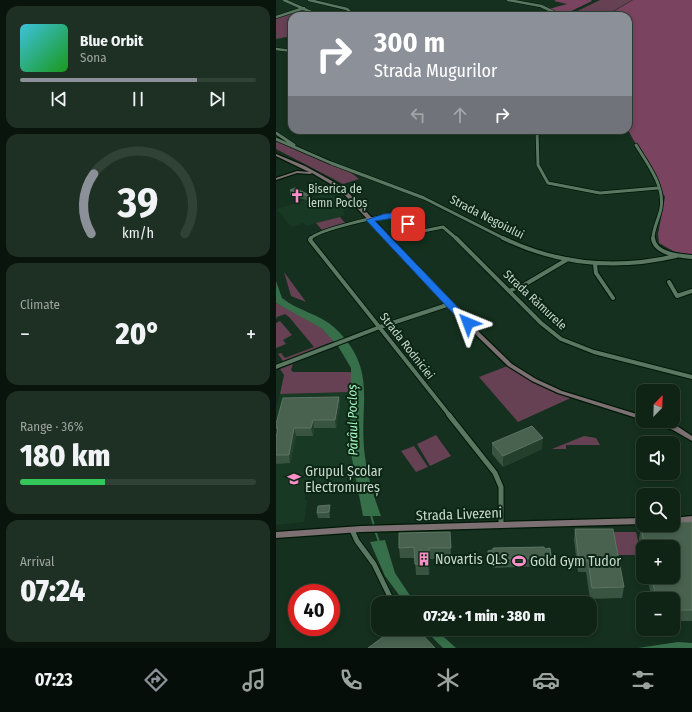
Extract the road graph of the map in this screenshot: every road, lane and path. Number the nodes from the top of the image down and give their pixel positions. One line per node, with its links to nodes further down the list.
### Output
1 (284, 0): 4 (street)
2 (309, 0): 7 (street)
3 (508, 0): 8 (street)
4 (304, 8): 5 (street); 6 (street)
5 (292, 12)
6 (312, 12)
7 (350, 12)
8 (554, 12)
9 (288, 13): 10 (street)
10 (276, 17)
11 (276, 49): 12 (street)
12 (288, 50)
13 (276, 133): 17 (street, Strada Negoiului)
14 (537, 134): 24 (street)
15 (276, 139): 17 (street, Strada Negoiului)
16 (636, 145): 24 (street)
17 (297, 149): 28 (street, Strada Negoiului)
18 (277, 156): 19 (street); 22 (street)
19 (291, 162): 20 (street); 21 (street)
20 (303, 167): 21 (street); 21 (street); 22 (street)
21 (296, 171): 22 (street); 23 (street)
22 (315, 174): 25 (street)
23 (276, 180)
24 (658, 188): 26 (street)
25 (370, 220): 32 (street, Strada Rămurele); 34 (street); 35 (street, Strada Rodniciei)
26 (676, 256): 27 (street); 29 (street, Strada Negoiului)
27 (692, 257)
28 (568, 259): 29 (street, Strada Negoiului); 32 (street)
29 (594, 264): 33 (street)
30 (669, 282): 31 (street)
31 (692, 291)
32 (509, 292): 37 (street, Strada Rămurele)
33 (613, 298)
34 (450, 304): 35 (street); 38 (street)
35 (380, 327): 36 (street); 44 (street, Strada Rodniciei)
36 (276, 367)
37 (692, 377)
38 (636, 416)
39 (675, 428): 40 (street)
40 (692, 439)
41 (680, 520): 42 (street)
42 (692, 520)
43 (636, 521): 44 (street, Strada Livezeni)
44 (501, 525): 45 (street, Strada Livezeni)
45 (352, 530): 46 (street, Strada Livezeni); 47 (street)
46 (276, 535)
47 (388, 596)

